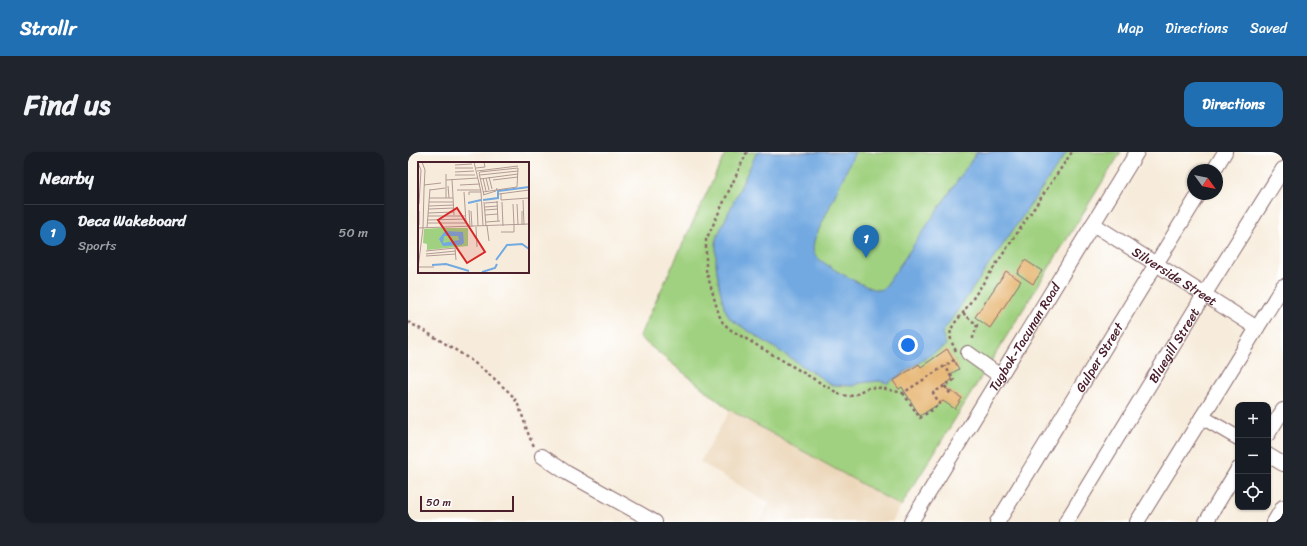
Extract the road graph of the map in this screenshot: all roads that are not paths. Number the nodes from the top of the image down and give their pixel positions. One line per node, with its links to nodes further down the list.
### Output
1 (1137, 152): 6 (street, Tugbok-Tacunan Road)
2 (1225, 152): 3 (street)
3 (1218, 164)
4 (1283, 169): 9 (street, Bluegill Street)
5 (1196, 200): 7 (street, Gulper Street)
6 (1093, 224): 7 (street, Silverside Street); 12 (street, Tugbok-Tacunan Road)
7 (1156, 265): 9 (street, Silverside Street); 22 (street, Gulper Street)
8 (1283, 286): 10 (street)
9 (1204, 295): 10 (street, Silverside Street); 25 (street, Bluegill Street)
10 (1258, 328): 14 (street)
11 (968, 353): 12 (street)
12 (1000, 376): 24 (street, Tugbok-Tacunan Road)
13 (1283, 410): 15 (street)
14 (1202, 417): 16 (street); 26 (street)
15 (1271, 429)
16 (1235, 436)
17 (542, 456): 23 (street)
18 (1271, 457): 19 (street)
19 (1283, 464)
20 (1235, 474): 27 (street)
21 (1283, 507): 28 (street)
22 (1000, 521)
23 (655, 522)
24 (911, 522)
25 (1066, 522)
26 (1137, 522)
27 (1206, 522)
28 (1274, 522)

